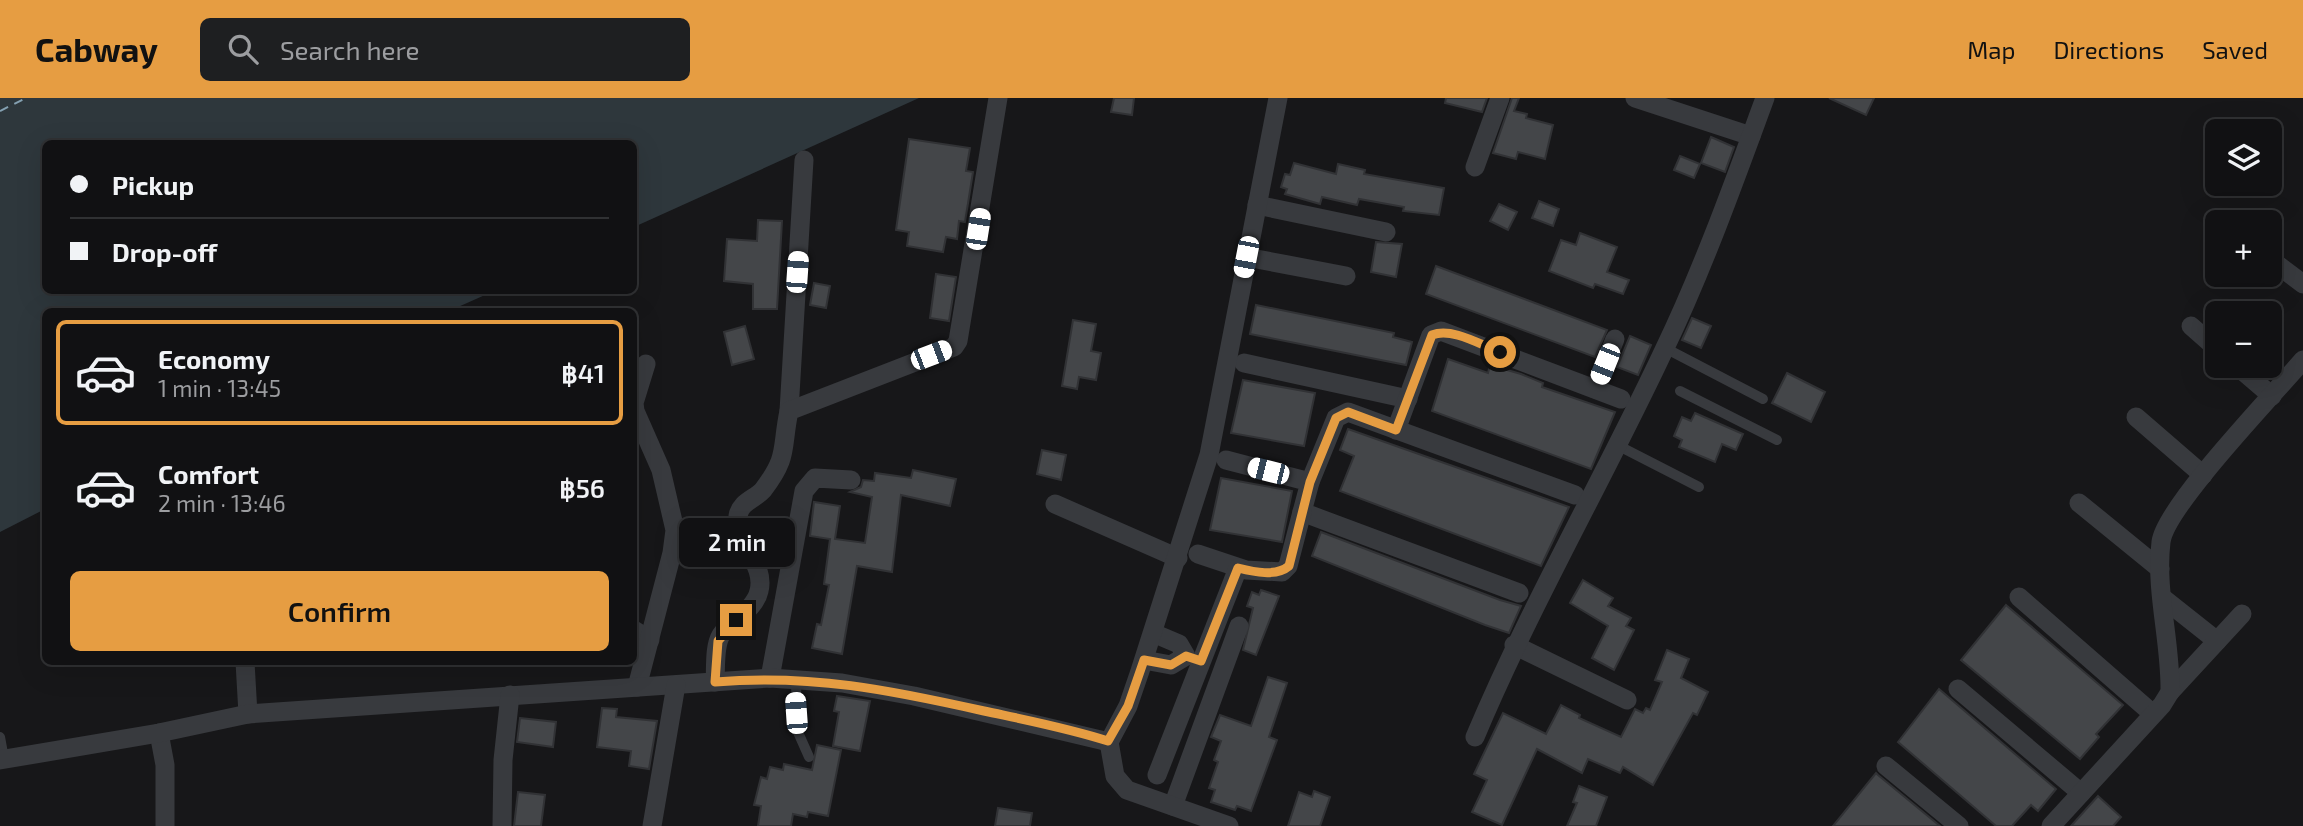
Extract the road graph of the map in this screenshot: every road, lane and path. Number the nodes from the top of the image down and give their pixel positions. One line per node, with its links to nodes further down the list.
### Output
1 (998, 98): 30 (street)
2 (1278, 98): 9 (street)
3 (1500, 98): 8 (street)
4 (1635, 98): 6 (street)
5 (1765, 98): 6 (street)
6 (1751, 136): 18 (street)
7 (804, 160): 30 (street)
8 (1475, 167)
9 (1257, 205): 10 (street); 11 (street)
10 (1386, 232)
11 (1246, 257): 13 (street); 46 (street)
12 (2282, 267): 14 (street)
13 (1346, 276)
14 (2303, 284)
15 (2191, 326): 16 (street)
16 (2205, 338)
17 (1615, 339): 23 (street)
18 (1665, 348): 29 (lane); 35 (street)
19 (2303, 360): 26 (street)
20 (1244, 363): 27 (street)
21 (646, 364): 25 (street)
22 (2251, 378): 26 (street)
23 (1595, 389): 27 (street); 28 (street)
24 (1680, 391): 34 (lane)
25 (637, 393)
26 (2272, 396): 37 (street)
27 (1408, 399): 33 (street)
28 (1620, 399)
29 (1763, 400)
30 (789, 411): 63 (street)
31 (637, 416): 55 (street)
32 (2136, 417): 37 (street)
33 (1396, 430): 39 (street); 41 (street)
34 (1777, 440)
35 (1617, 445): 40 (lane); 57 (street)
36 (1226, 460): 39 (street)
37 (2203, 475): 48 (street)
38 (851, 480): 61 (street)
39 (1310, 482): 44 (street)
40 (1699, 487)
41 (1575, 495)
42 (2079, 503): 48 (street)
43 (1055, 504): 46 (street)
44 (1302, 512): 47 (street); 49 (street)
45 (1198, 554): 47 (street)
46 (1178, 558): 54 (street)
47 (1238, 568): 58 (street)
48 (2160, 569): 51 (street)
49 (1519, 593)
50 (2019, 597): 71 (street)
51 (2164, 599): 56 (street); 67 (street)
52 (2242, 614): 56 (street)
53 (1239, 626): 81 (street)
54 (1153, 633): 58 (street); 59 (street)
55 (642, 635): 65 (street)
56 (2217, 641): 67 (street)
57 (1514, 645): 69 (street); 74 (street)
58 (1194, 659): 59 (street); 79 (street)
59 (1144, 660): 75 (street)
60 (245, 665): 70 (street)
61 (770, 678): 62 (street); 63 (street)
62 (796, 678): 75 (street); 76 (lane)
63 (715, 682): 64 (street)
64 (676, 685): 65 (street); 84 (street)
65 (637, 687): 68 (street)
66 (1958, 690): 80 (street)
67 (2170, 692): 71 (street)
68 (510, 695): 70 (street); 83 (street)
69 (1628, 700)
70 (248, 713): 72 (street)
71 (2153, 714): 80 (street)
72 (159, 733): 77 (street); 82 (street)
73 (0, 737): 77 (lane)
74 (1475, 737)
75 (1108, 741): 81 (street)
76 (809, 757)
77 (2, 759)
78 (1886, 766): 86 (street)
79 (1157, 775)
80 (2081, 793): 87 (street)
81 (1173, 806): 85 (street)
82 (161, 825)
83 (502, 826)
84 (652, 826)
85 (1229, 826)
86 (1959, 826)
87 (2051, 826)

